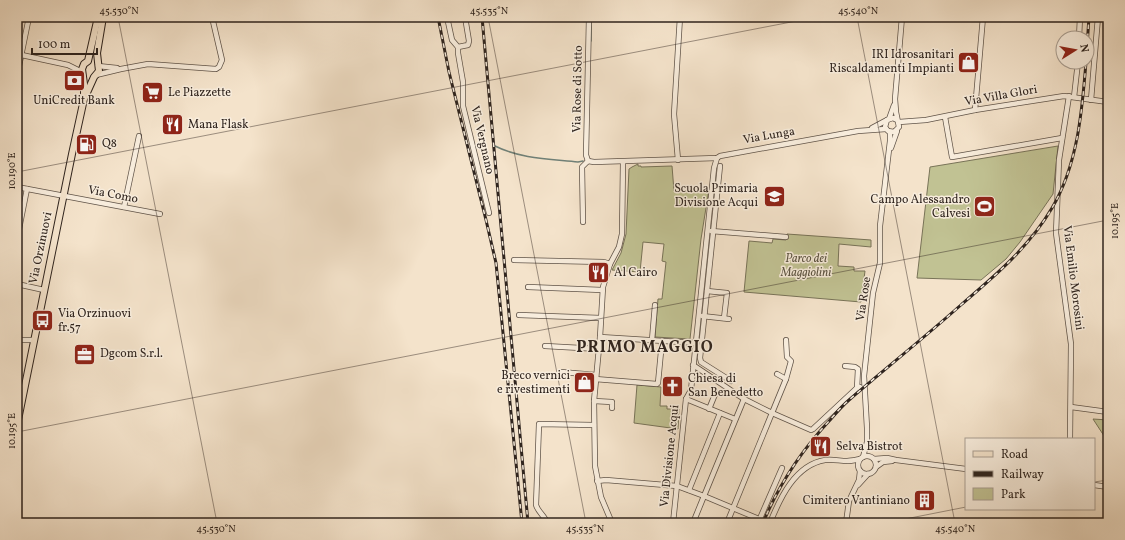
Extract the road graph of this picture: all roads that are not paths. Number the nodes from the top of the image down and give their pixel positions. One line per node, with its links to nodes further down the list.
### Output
1 (30, 17): 15 (street)
2 (98, 17): 16 (main road, Via Orzinuovi)
3 (103, 17): 18 (main road, Via Orzinuovi)
4 (212, 17): 19 (street)
5 (447, 17): 14 (street, Via Vergnano)
6 (465, 17): 14 (street)
7 (589, 17): 42 (street, Via Rose di Sotto)
8 (680, 17): 41 (street)
9 (902, 17): 26 (street)
10 (983, 17): 29 (street)
11 (1080, 17): 13 (street)
12 (1098, 17): 27 (street)
13 (1079, 30)
14 (458, 47): 49 (street, Via Vergnano)
15 (19, 54): 17 (street); 22 (street)
16 (86, 62): 17 (street); 18 (main road); 21 (main road, Via Orzinuovi)
17 (68, 65): 21 (street)
18 (98, 66): 19 (street); 23 (main road, Via Orzinuovi)
19 (121, 69): 23 (street)
20 (1076, 70): 24 (street, Via Emilio Morosini)
21 (83, 74): 23 (main road); 25 (main road, Via Orzinuovi)
22 (17, 76)
23 (95, 76): 25 (main road, Via Orzinuovi)
24 (1071, 96): 27 (street, Via Villa Glori); 29 (street, Via Villa Glori); 38 (street, Via Emilio Morosini)
25 (84, 99): 47 (main road, Via Orzinuovi)
26 (895, 99): 31 (street); 32 (street)
27 (1092, 100): 28 (street, Via Villa Glori)
28 (1108, 102)
29 (975, 110): 30 (street, Via Villa Glori)
30 (945, 117): 33 (street, Via Villa Glori); 38 (street)
31 (888, 120): 32 (street); 34 (street, Via Lunga); 35 (street)
32 (898, 121): 33 (street, Via Villa Glori); 36 (street)
33 (913, 122): 36 (street, Via Villa Glori)
34 (865, 130): 35 (street, Via Lunga); 39 (street, Via Lunga)
35 (888, 130): 36 (street); 40 (street, Via Rose)
36 (897, 130): 40 (street, Via Rose)
37 (139, 136): 48 (street)
38 (1062, 138): 89 (street, Via Emilio Morosini)
39 (716, 158): 41 (street, Via Lunga); 52 (street, Via Divisione Acqui)
40 (888, 159): 99 (street, Via Rose)
41 (678, 160): 43 (street, Via Lunga)
42 (588, 161): 43 (street, Via Lunga); 51 (street)
43 (623, 162): 57 (street)
44 (720, 166): 53 (street, Via Divisione Acqui)
45 (17, 186): 46 (street, Via Como)
46 (27, 188): 47 (street, Via Como); 55 (street)
47 (63, 196): 48 (street, Via Como); 60 (main road, Via Orzinuovi)
48 (124, 207): 50 (street, Via Como)
49 (489, 213)
50 (160, 214)
51 (583, 222)
52 (707, 230): 53 (street); 65 (street, Via Divisione Acqui)
53 (713, 231): 54 (street); 62 (street, Via Divisione Acqui)
54 (786, 237)
55 (17, 239)
56 (514, 260): 57 (street)
57 (610, 264): 61 (street)
58 (17, 284): 60 (street)
59 (528, 287): 61 (street)
60 (44, 290): 69 (main road, Via Orzinuovi)
61 (602, 290): 66 (street)
62 (707, 291): 65 (street, Via Divisione Acqui); 65 (street)
63 (655, 304): 70 (street)
64 (519, 315): 66 (street)
65 (701, 316): 73 (street, Via Divisione Acqui)
66 (601, 318): 67 (street)
67 (600, 337): 70 (street); 75 (street)
68 (17, 340): 69 (street)
69 (34, 340): 97 (main road, Via Orzinuovi)
70 (652, 340): 72 (street)
71 (786, 340): 82 (street)
72 (662, 341): 73 (street); 81 (street)
73 (697, 344): 76 (street, Via Divisione Acqui); 79 (street, Via Divisione Acqui)
74 (545, 346): 75 (street)
75 (599, 349): 81 (street)
76 (693, 365): 83 (street); 86 (street, Via Divisione Acqui)
77 (845, 366): 94 (street)
78 (561, 372): 81 (street)
79 (720, 374): 83 (street); 84 (street, Via Divisione Acqui)
80 (777, 374): 82 (street)
81 (595, 377): 88 (street)
82 (786, 379): 94 (street)
83 (716, 380): 87 (street)
84 (731, 381)
85 (716, 392): 91 (street)
86 (686, 399): 91 (street); 111 (street, Via Divisione Acqui)
87 (744, 399): 94 (street); 95 (street)
88 (594, 401): 90 (street); 96 (street)
89 (1071, 407): 92 (street); 98 (street, Via Emilio Morosini)
90 (612, 408)
91 (709, 409): 93 (street)
92 (1108, 412)
93 (720, 413): 95 (street); 113 (street)
94 (772, 413): 116 (street)
95 (735, 419): 115 (street)
96 (594, 425): 109 (street); 118 (street)
97 (17, 426)
98 (1070, 438)
99 (867, 442): 100 (street, Via Rose); 101 (street, Via Rose)
100 (872, 457): 101 (street); 102 (street); 104 (street)
101 (861, 458): 103 (street); 106 (street)
102 (896, 460): 104 (street); 107 (street)
103 (847, 461): 106 (street); 123 (street)
104 (876, 467): 108 (street)
105 (782, 468): 117 (street)
106 (859, 469): 108 (street); 114 (street)
107 (965, 469)
108 (868, 474): 114 (street)
109 (597, 481): 111 (street); 119 (street)
110 (1095, 485): 112 (street)
111 (677, 486): 113 (street); 120 (street, Via Divisione Acqui)
112 (1108, 487)
113 (689, 490): 115 (street)
114 (852, 492): 124 (street)
115 (704, 496): 116 (street); 121 (street)
116 (733, 508): 117 (street); 122 (street)
117 (759, 521)
118 (547, 523)
119 (612, 523)
120 (673, 523)
121 (693, 523)
122 (727, 523)
123 (770, 523)
124 (846, 523)

